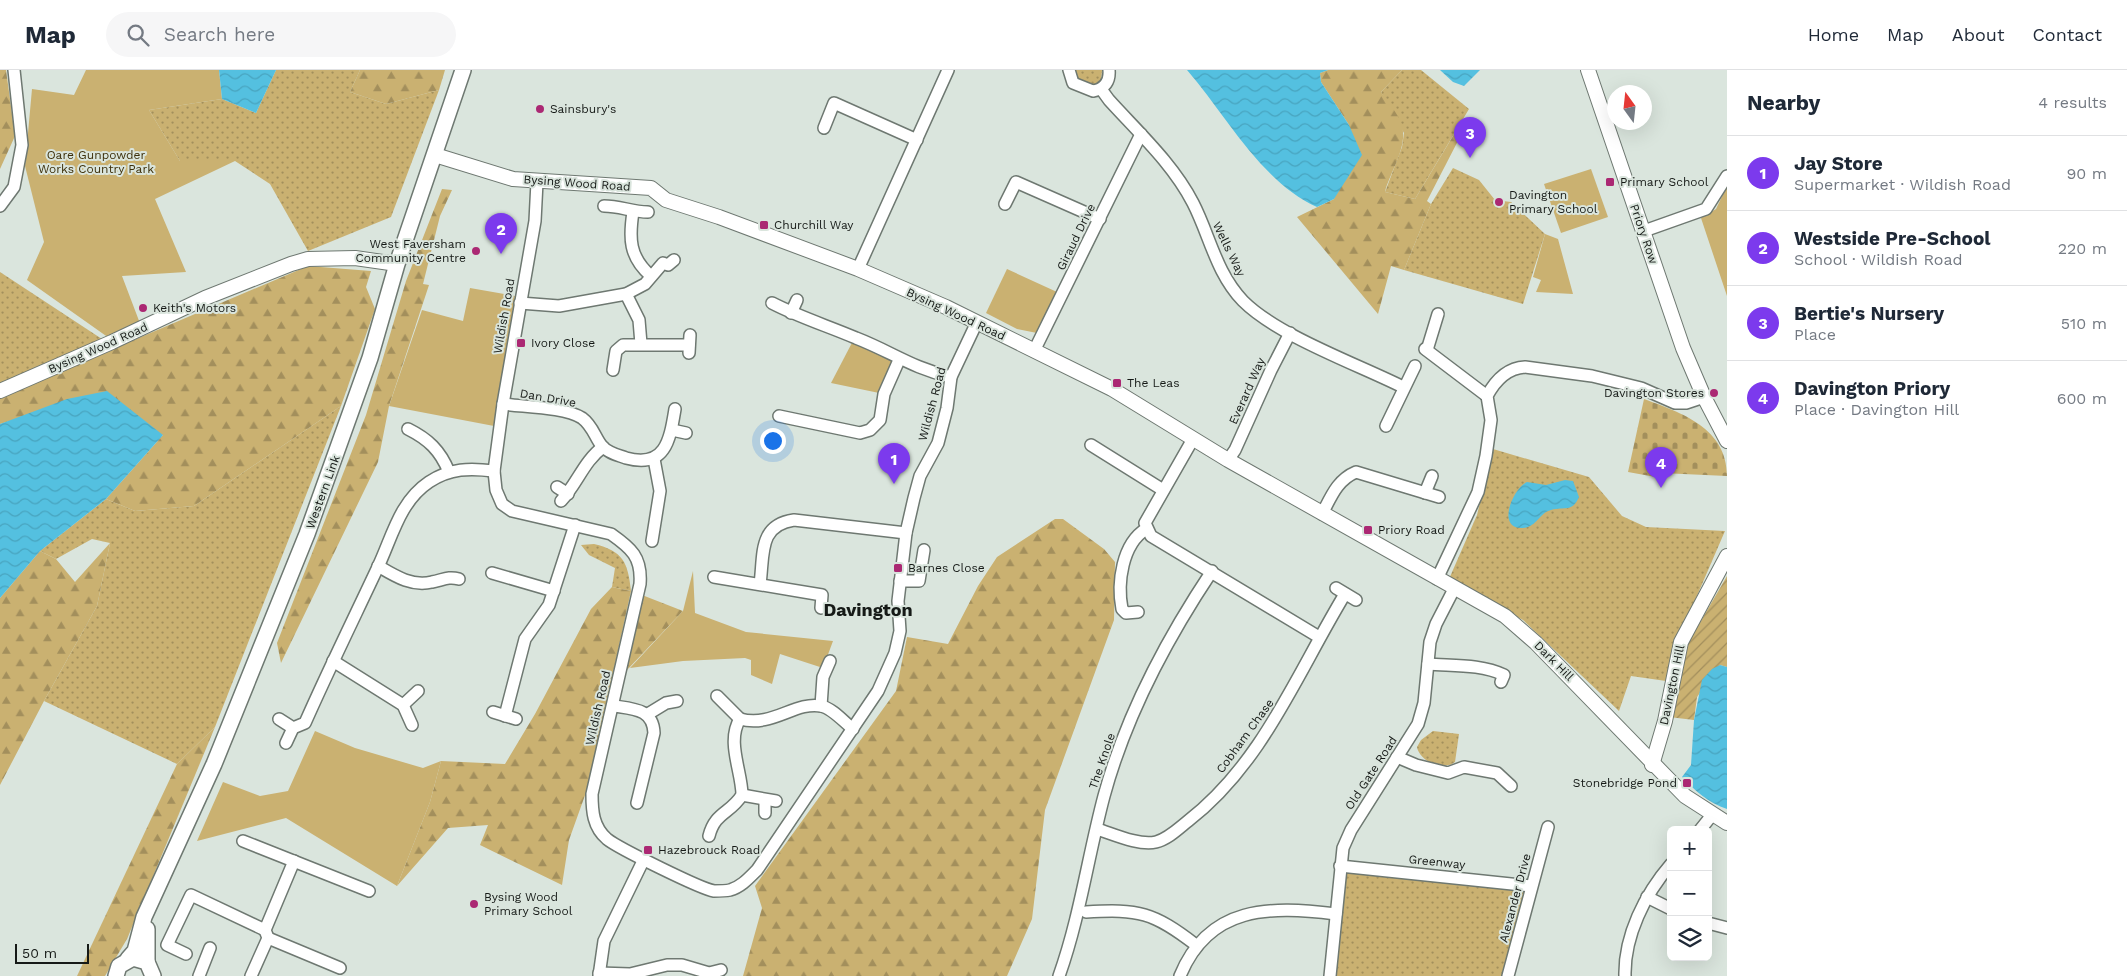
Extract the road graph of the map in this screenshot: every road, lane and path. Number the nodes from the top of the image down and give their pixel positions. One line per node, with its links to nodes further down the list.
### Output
1 (14, 70): 15 (street)
2 (463, 70): 11 (main road, Western Link)
3 (948, 70): 10 (street)
4 (1069, 70): 7 (street)
5 (1109, 70): 7 (street)
6 (1588, 70): 20 (street, Priory Row)
7 (1101, 89): 9 (street, Wells Way)
8 (824, 128): 10 (street)
9 (1141, 134): 19 (street, Giraud Drive); 32 (street, Wells Way)
10 (917, 140): 23 (street)
11 (435, 155): 13 (street, Bysing Wood Road); 22 (main road, Western Link)
12 (1727, 176): 20 (street)
13 (537, 182): 23 (street, Bysing Wood Road); 27 (street, Wildish Road)
14 (1005, 204): 19 (street)
15 (0, 206)
16 (604, 206): 17 (street)
17 (633, 212): 18 (street); 24 (street)
18 (648, 212)
19 (1100, 219): 35 (street, Giraud Drive)
20 (1644, 231): 43 (street, Priory Row)
21 (674, 260): 24 (street)
22 (397, 264): 41 (street, Bysing Wood Road); 125 (main road, Western Link)
23 (858, 269): 31 (street, Bysing Wood Road)
24 (651, 276): 25 (street)
25 (626, 294): 27 (street); 33 (street)
26 (796, 300): 29 (street)
27 (520, 302): 44 (street, Wildish Road)
28 (772, 303): 29 (street)
29 (791, 313): 36 (street)
30 (1438, 314): 42 (street)
31 (977, 322): 35 (street, Bysing Wood Road); 39 (street, Wildish Road)
32 (1290, 333): 40 (street, Wells Way); 58 (street, Everard Way)
33 (642, 344): 34 (street); 38 (street)
34 (689, 345)
35 (1034, 351): 53 (street, Bysing Wood Road)
36 (899, 360): 39 (street); 46 (street)
37 (1415, 366): 40 (street)
38 (614, 370)
39 (952, 377): 69 (street, Wildish Road)
40 (1403, 387): 48 (street)
41 (0, 391)
42 (1487, 396): 43 (street); 78 (street)
43 (1704, 397): 54 (street)
44 (503, 404): 56 (street, Dan Drive); 59 (street, Wildish Road)
45 (676, 408): 50 (street)
46 (779, 416)
47 (425, 424): 52 (street)
48 (1386, 426)
49 (408, 429): 52 (street)
50 (672, 430): 51 (street); 57 (street)
51 (686, 434)
52 (421, 436): 60 (street)
53 (1192, 439): 58 (street, Bysing Wood Road); 63 (street)
54 (1727, 441)
55 (1091, 446): 63 (street)
56 (603, 447): 57 (street); 62 (street)
57 (654, 459): 70 (street)
58 (1228, 460): 66 (street, Bysing Wood Road)
59 (494, 471): 60 (street); 67 (street, Wildish Road)
60 (449, 472): 73 (street)
61 (1432, 476): 64 (street)
62 (557, 487)
63 (1163, 490): 68 (street)
64 (1425, 493): 65 (street); 66 (street)
65 (1439, 498)
66 (1322, 514): 78 (street, Bysing Wood Road)
67 (575, 525): 82 (street); 95 (street, Wildish Road)
68 (1146, 529): 74 (street); 85 (street)
69 (906, 533): 79 (street, Wildish Road); 80 (street)
70 (652, 541)
71 (924, 550): 79 (street)
72 (1727, 556): 106 (street, Davington Hill)
73 (378, 566): 75 (street); 87 (street)
74 (1212, 571): 86 (street); 115 (street, The Knole)
75 (452, 574)
76 (714, 577): 80 (street)
77 (499, 579): 82 (street)
78 (1437, 580): 81 (street, Dark Hill)
79 (900, 581): 103 (street, Wildish Road)
80 (760, 584): 84 (street)
81 (1454, 589): 89 (street, Old Gate Road); 106 (street, Dark Hill)
82 (554, 591): 97 (street)
83 (1356, 600): 86 (street, Cobham Chase)
84 (821, 608)
85 (1138, 612)
86 (1319, 637): 115 (street, Cobham Chase)
87 (332, 661): 94 (street); 102 (street)
88 (830, 661): 96 (street)
89 (1428, 664): 90 (street); 105 (street, Old Gate Road)
90 (1501, 682)
91 (418, 691): 94 (street)
92 (717, 696): 99 (street)
93 (677, 701): 98 (street)
94 (403, 704): 101 (street)
95 (614, 706): 98 (street); 118 (street, Wildish Road)
96 (821, 706): 99 (street); 103 (street)
97 (494, 712)
98 (648, 714): 109 (street)
99 (740, 719): 108 (street)
100 (279, 720): 102 (street)
101 (412, 725)
102 (294, 728): 104 (street)
103 (853, 729): 118 (street, Wildish Road)
104 (286, 743)
105 (1397, 757): 107 (street); 120 (street, Old Gate Road)
106 (1652, 764): 111 (street, Dark Hill)
107 (1511, 786)
108 (742, 795): 110 (street); 116 (street)
109 (636, 803)
110 (765, 813)
111 (1712, 815): 112 (street, Dark Hill); 113 (street)
112 (1727, 823)
113 (1703, 826)
114 (1548, 827): 122 (street, Alexander Drive)
115 (1097, 829): 143 (street, The Knole)
116 (709, 836)
117 (243, 841): 119 (street)
118 (644, 859): 139 (street)
119 (294, 861): 123 (street); 131 (street)
120 (1340, 866): 122 (street, Greenway); 128 (street, Old Gate Road)
121 (1667, 869): 124 (street)
122 (1531, 886): 146 (street, Alexander Drive)
123 (369, 891)
124 (1646, 897): 126 (street); 147 (street)
125 (151, 903): 135 (main road, Western Link); 137 (main road, Western Link)
126 (1667, 906)
127 (1086, 912): 132 (street)
128 (1336, 914): 132 (street); 145 (street, Old Gate Road)
129 (1712, 924): 130 (street)
130 (1727, 928)
131 (267, 934): 134 (street); 136 (street); 142 (street)
132 (1196, 945): 144 (street)
133 (210, 948): 141 (street)
134 (186, 954)
135 (128, 959): 137 (main road); 140 (main road, Western Link)
136 (340, 968)
137 (151, 972)
138 (713, 973): 139 (street)
139 (599, 975)
140 (116, 976)
141 (199, 976)
142 (251, 976)
143 (1059, 976)
144 (1180, 976)
145 (1330, 976)
146 (1508, 976)
147 (1625, 976)

